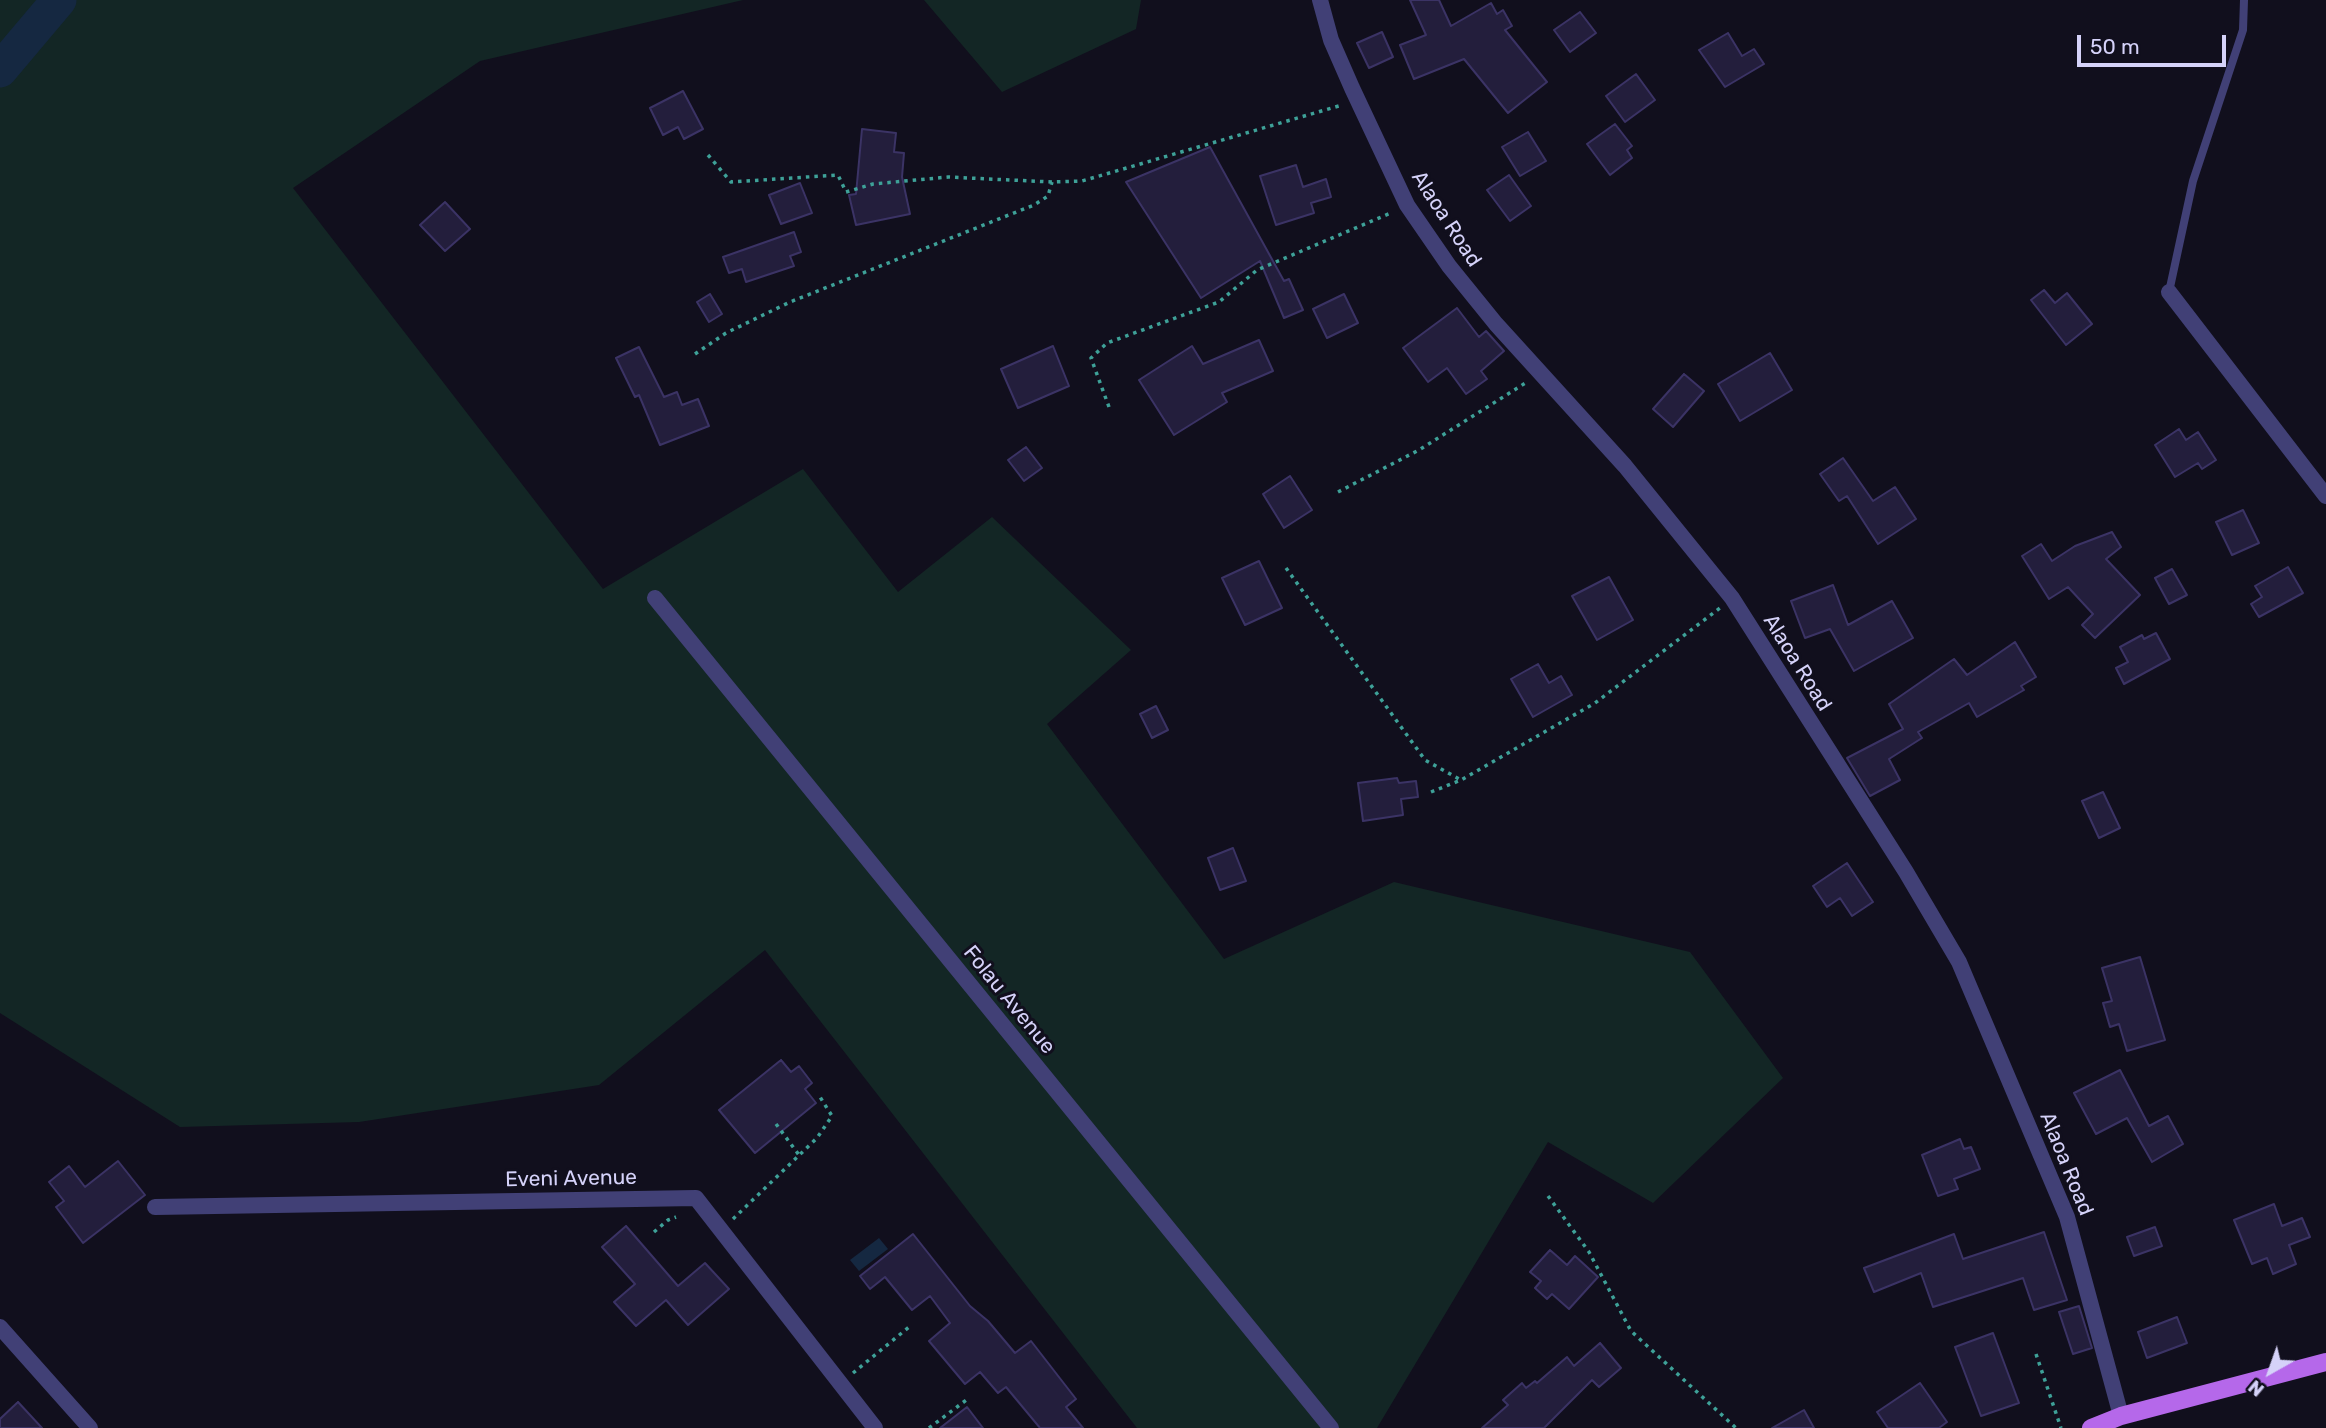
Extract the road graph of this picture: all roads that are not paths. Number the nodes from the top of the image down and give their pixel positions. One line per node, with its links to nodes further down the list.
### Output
1 (1320, 0): 9 (street, Alaoa Road)
2 (2244, 0): 3 (lane)
3 (2169, 292): 4 (street)
4 (2326, 496)
5 (655, 597): 12 (street, Folau Avenue)
6 (155, 1207): 11 (street, Eveni Avenue)
7 (0, 1327): 10 (street)
8 (2326, 1362): 9 (main road)
9 (2121, 1416): 13 (main road)
10 (90, 1428)
11 (875, 1428)
12 (1331, 1428)
13 (2091, 1428)

